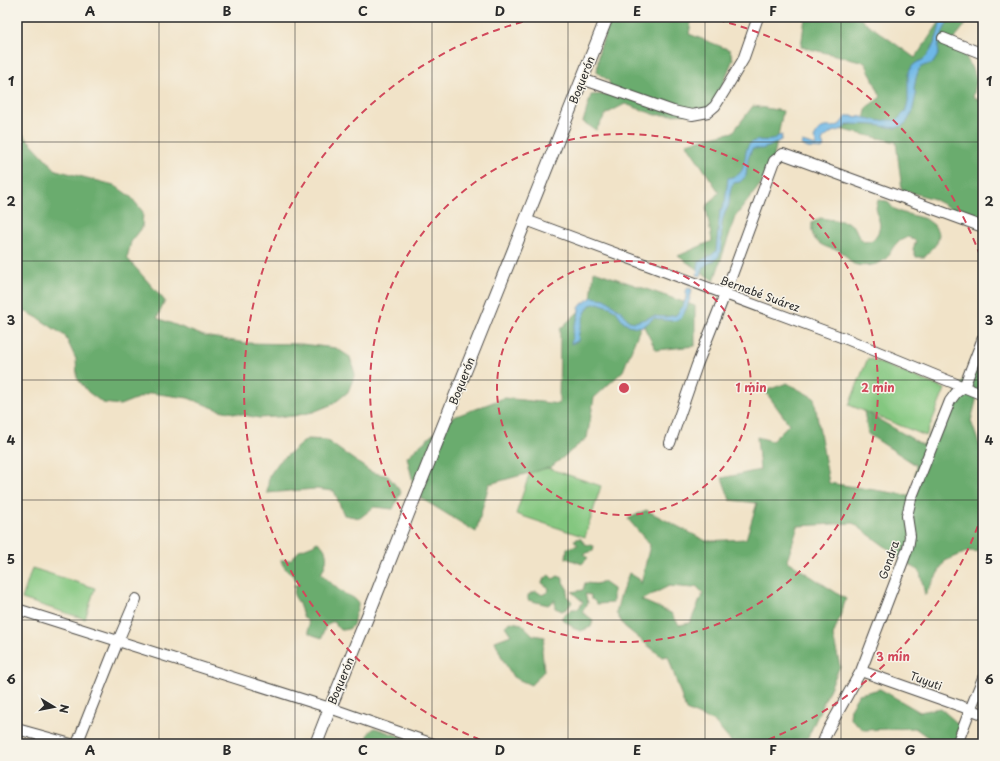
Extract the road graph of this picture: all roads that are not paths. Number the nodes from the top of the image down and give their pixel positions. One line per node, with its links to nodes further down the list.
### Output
1 (607, 17): 5 (street, Boquerón)
2 (758, 17): 5 (street)
3 (943, 38): 4 (street)
4 (983, 54)
5 (582, 79): 6 (street, Boquerón)
6 (526, 220): 8 (street, Bernabé Suárez); 18 (street, Boquerón)
7 (983, 228): 8 (street)
8 (725, 294): 10 (street, Bernabé Suárez); 12 (street)
9 (983, 338): 10 (street, Gondra)
10 (964, 388): 11 (street, Bernabé Suárez); 16 (street, Gondra)
11 (983, 395)
12 (670, 443)
13 (136, 599): 15 (street)
14 (17, 609): 15 (street)
15 (118, 641): 18 (street); 23 (street)
16 (861, 671): 19 (street, Tuyuti); 26 (street, Gondra)
17 (983, 678): 19 (street)
18 (330, 708): 24 (street, Boquerón); 25 (street)
19 (970, 710): 20 (street, Tuyuti); 27 (street)
20 (983, 714)
21 (17, 729): 22 (street)
22 (71, 744)
23 (77, 744)
24 (316, 744)
25 (433, 744)
26 (822, 744)
27 (957, 744)

